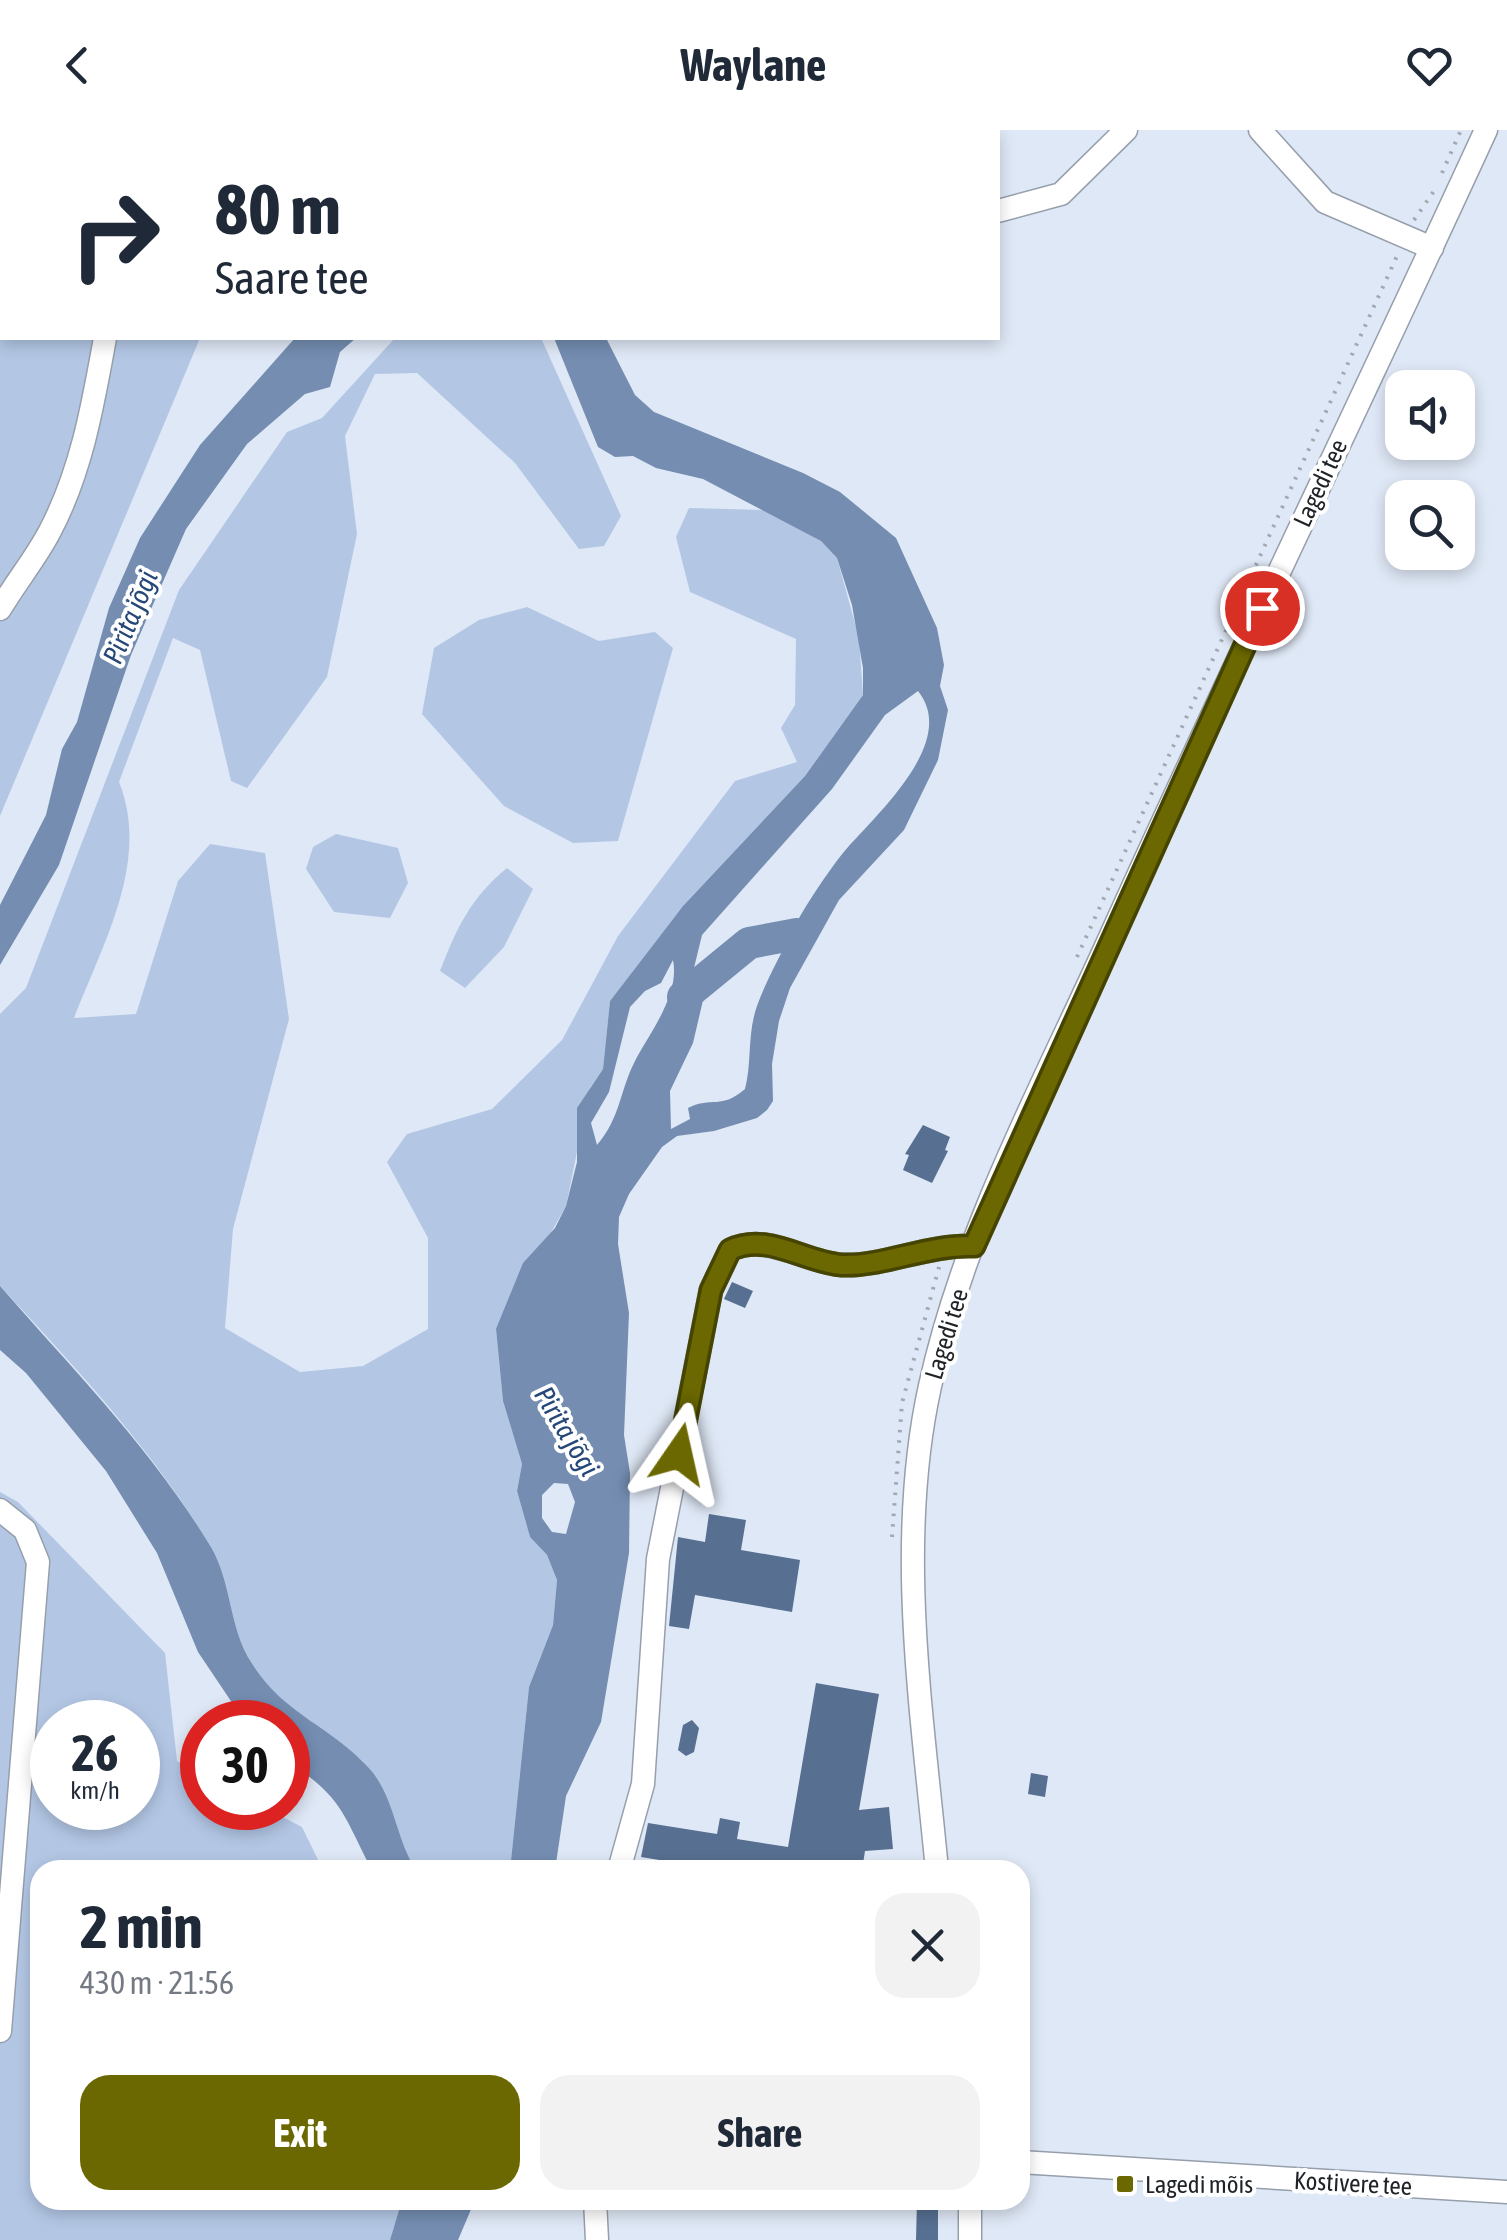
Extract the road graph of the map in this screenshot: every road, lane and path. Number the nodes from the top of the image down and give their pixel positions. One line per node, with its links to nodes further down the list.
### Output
1 (1260, 130): 5 (street)
2 (1486, 130): 5 (street, Lagedi tee)
3 (1114, 133): 4 (street)
4 (1000, 210)
5 (1432, 248): 8 (street, Lagedi tee)
6 (104, 340): 7 (street)
7 (0, 609)
8 (974, 1246): 10 (street); 11 (street, Lagedi tee)
9 (0, 1510): 12 (street)
10 (622, 1860)
11 (936, 1860)
12 (0, 2031)
13 (1030, 2163): 14 (street, Kostivere tee)
14 (1507, 2192)
15 (595, 2210): 17 (street)
16 (970, 2210): 18 (street)
17 (596, 2240)
18 (970, 2240)

